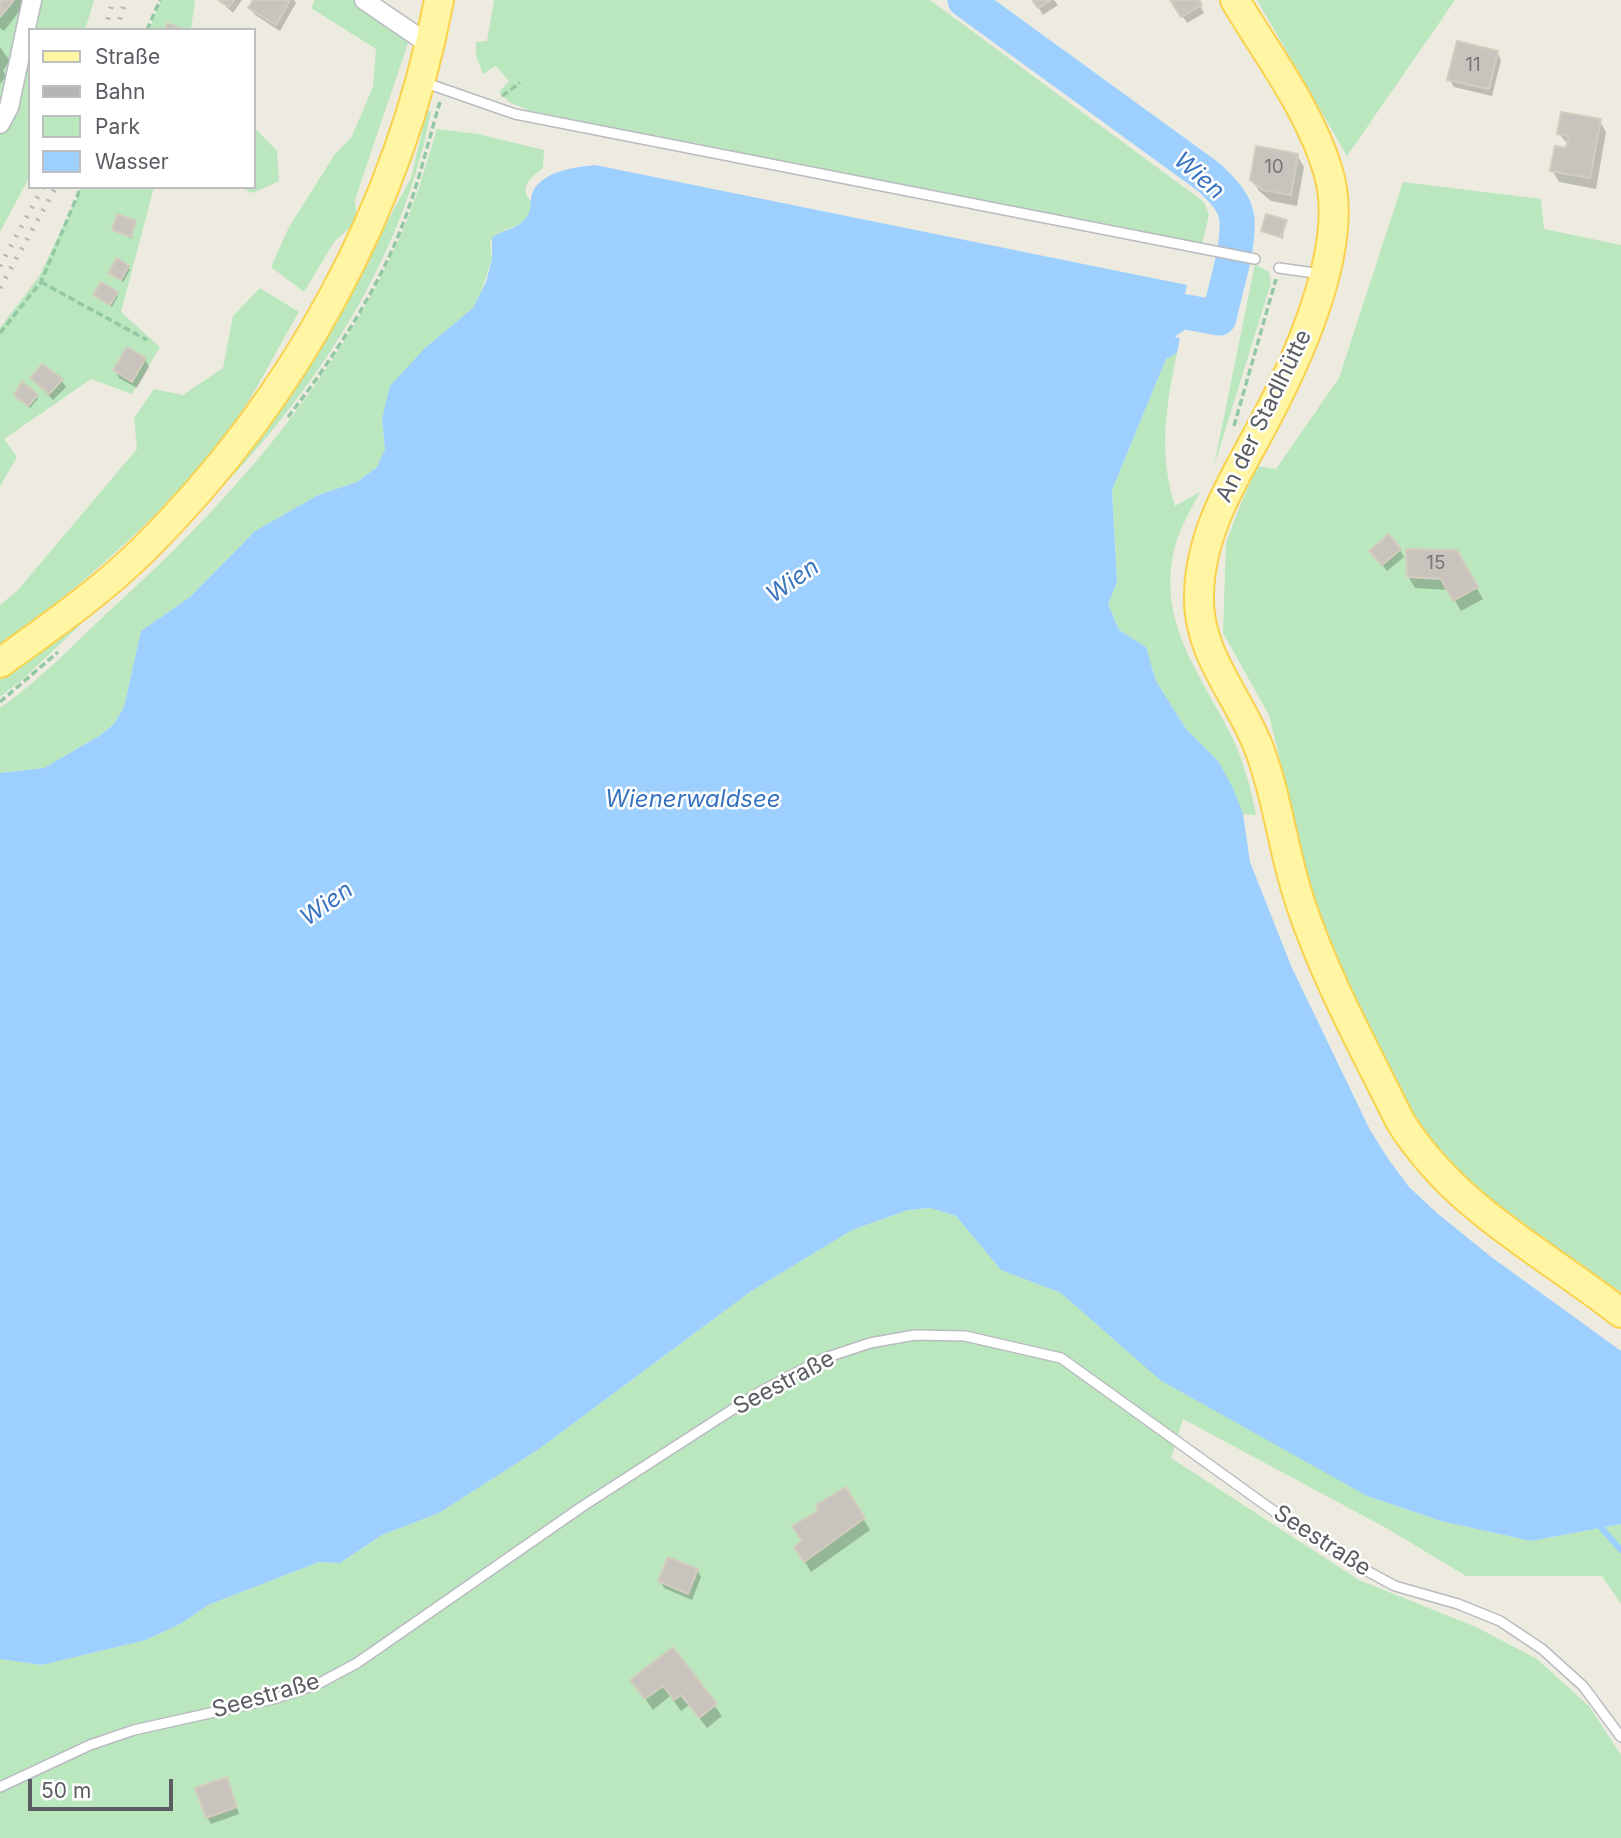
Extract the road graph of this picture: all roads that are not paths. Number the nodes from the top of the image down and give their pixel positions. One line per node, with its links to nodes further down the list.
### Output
1 (32, 0): 7 (street)
2 (364, 0): 5 (street)
3 (439, 0): 5 (main road)
4 (1235, 0): 10 (main road, An der Stadlhütte)
5 (430, 45): 6 (main road)
6 (421, 81): 8 (lane); 11 (main road)
7 (0, 124)
8 (1255, 259)
9 (1279, 268): 10 (lane)
10 (1324, 274): 12 (main road, An der Stadlhütte)
11 (0, 663)
12 (1621, 1313)
13 (1621, 1737): 14 (lane, Seestraße)
14 (0, 1787)

